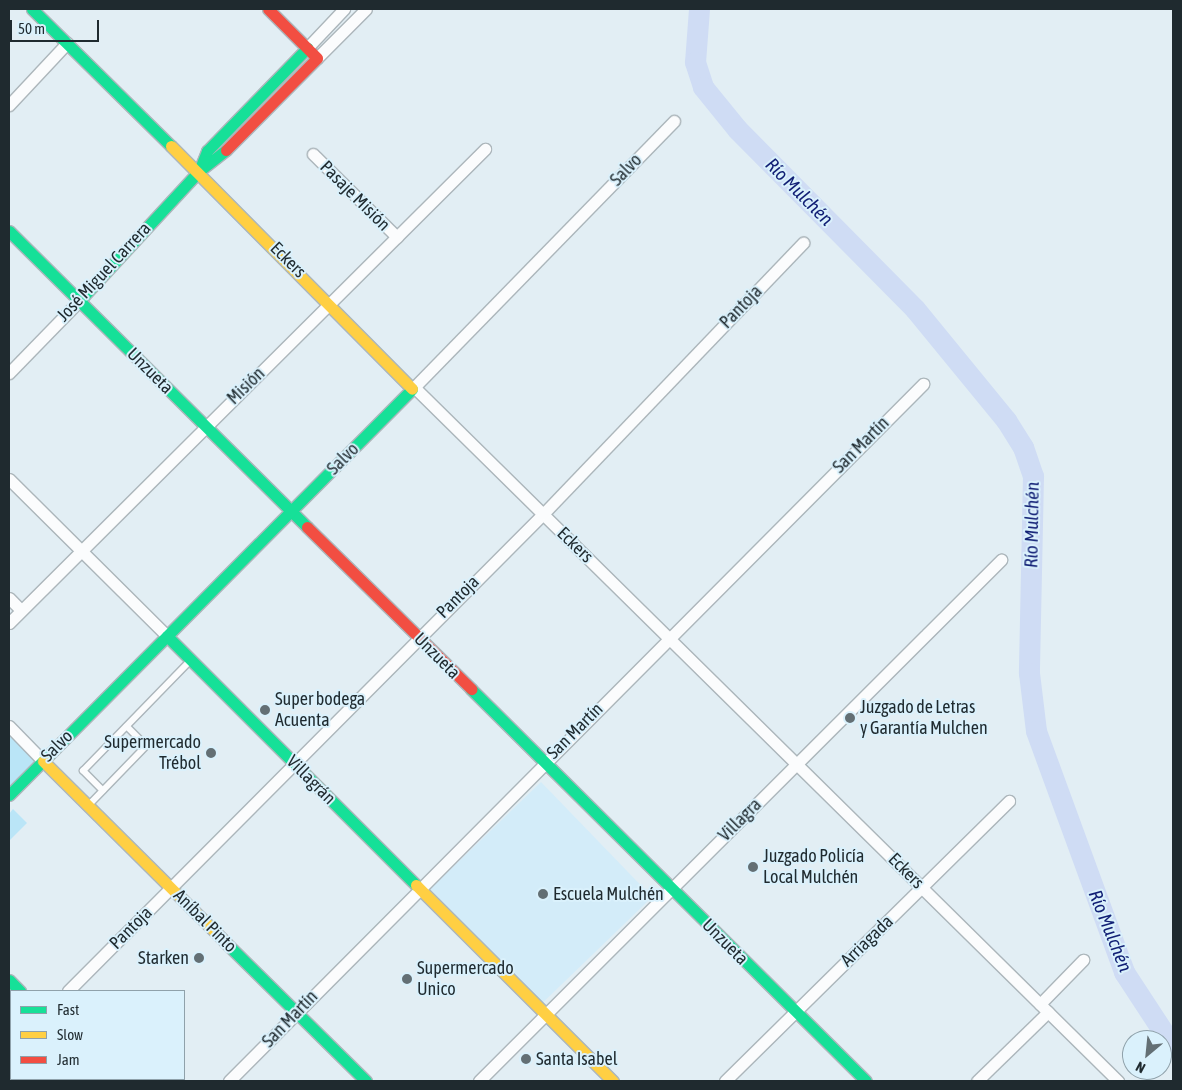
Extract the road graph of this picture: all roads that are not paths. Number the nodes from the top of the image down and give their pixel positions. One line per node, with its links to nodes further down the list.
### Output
1 (32, 9): 5 (street, Eckers)
2 (268, 9): 6 (street)
3 (344, 9): 6 (street, José Miguel Carrera)
4 (366, 9): 7 (street, José Miguel Carrera)
5 (67, 43): 8 (street); 12 (street, Eckers)
6 (307, 48): 7 (street); 12 (street, José Miguel Carrera)
7 (317, 58): 12 (street, José Miguel Carrera)
8 (9, 105)
9 (674, 121): 20 (street, Salvo)
10 (485, 149): 14 (street, Misión)
11 (313, 154): 14 (street, Pasaje Misión)
12 (196, 168): 16 (street, José Miguel Carrera); 17 (street, Eckers)
13 (9, 231): 16 (street, Unzueta)
14 (397, 237): 17 (street, Misión)
15 (803, 243): 24 (street, Pantoja)
16 (78, 301): 18 (street, José Miguel Carrera); 21 (street, Unzueta)
17 (331, 303): 20 (street, Eckers); 21 (street, Misión)
18 (9, 373)
19 (923, 384): 31 (street, San Martín)
20 (414, 387): 23 (street, Salvo); 24 (street, Eckers)
21 (205, 426): 23 (street, Unzueta); 25 (street, Misión)
22 (9, 479): 25 (street, Villagrán)
23 (291, 511): 30 (street, Salvo); 32 (street, Unzueta)
24 (543, 514): 31 (street, Eckers); 32 (street, Pantoja)
25 (81, 550): 28 (street, Misión); 30 (street, Villagrán)
26 (1001, 560): 39 (street, Villagra)
27 (9, 598): 28 (street)
28 (21, 610): 29 (street, Misión)
29 (9, 623)
30 (167, 636): 33 (street, Villagrán); 36 (street, Salvo)
31 (669, 637): 37 (street, San Martín); 39 (street, Eckers)
32 (418, 638): 37 (street, Unzueta); 38 (street, Pantoja)
33 (191, 660): 35 (lane); 38 (street, Villagrán)
34 (9, 726): 36 (street)
35 (127, 727): 40 (lane); 40 (lane)
36 (43, 760): 41 (street, Salvo); 43 (street, Aníbal Pinto)
37 (544, 762): 44 (street, San Martín); 47 (street, Unzueta)
38 (294, 763): 44 (street, Villagrán); 45 (street, Pantoja)
39 (797, 763): 46 (street, Eckers); 47 (street, Villagra)
40 (102, 791): 43 (lane)
41 (9, 795)
42 (1009, 801): 46 (street, Arriagada)
43 (89, 806): 45 (street, Aníbal Pinto)
44 (418, 886): 54 (street, San Martín); 55 (street, Villagrán)
45 (171, 887): 51 (street, Pantoja); 54 (street, Aníbal Pinto)
46 (922, 887): 52 (street, Eckers); 53 (street, Arriagada)
47 (672, 889): 53 (street, Unzueta); 55 (street, Villagra)
48 (1083, 960): 52 (street)
49 (9, 980): 50 (street)
50 (19, 990)
51 (69, 990)
52 (1044, 1008): 62 (street); 63 (street, Eckers)
53 (795, 1011): 60 (street, Arriagada); 61 (street, Unzueta)
54 (297, 1012): 56 (street, San Martín); 57 (street, Aníbal Pinto)
55 (546, 1014): 58 (street, Villagra); 59 (street, Villagrán)
56 (229, 1081)
57 (366, 1081)
58 (479, 1081)
59 (613, 1081)
60 (725, 1081)
61 (866, 1081)
62 (977, 1081)
63 (1118, 1081)

